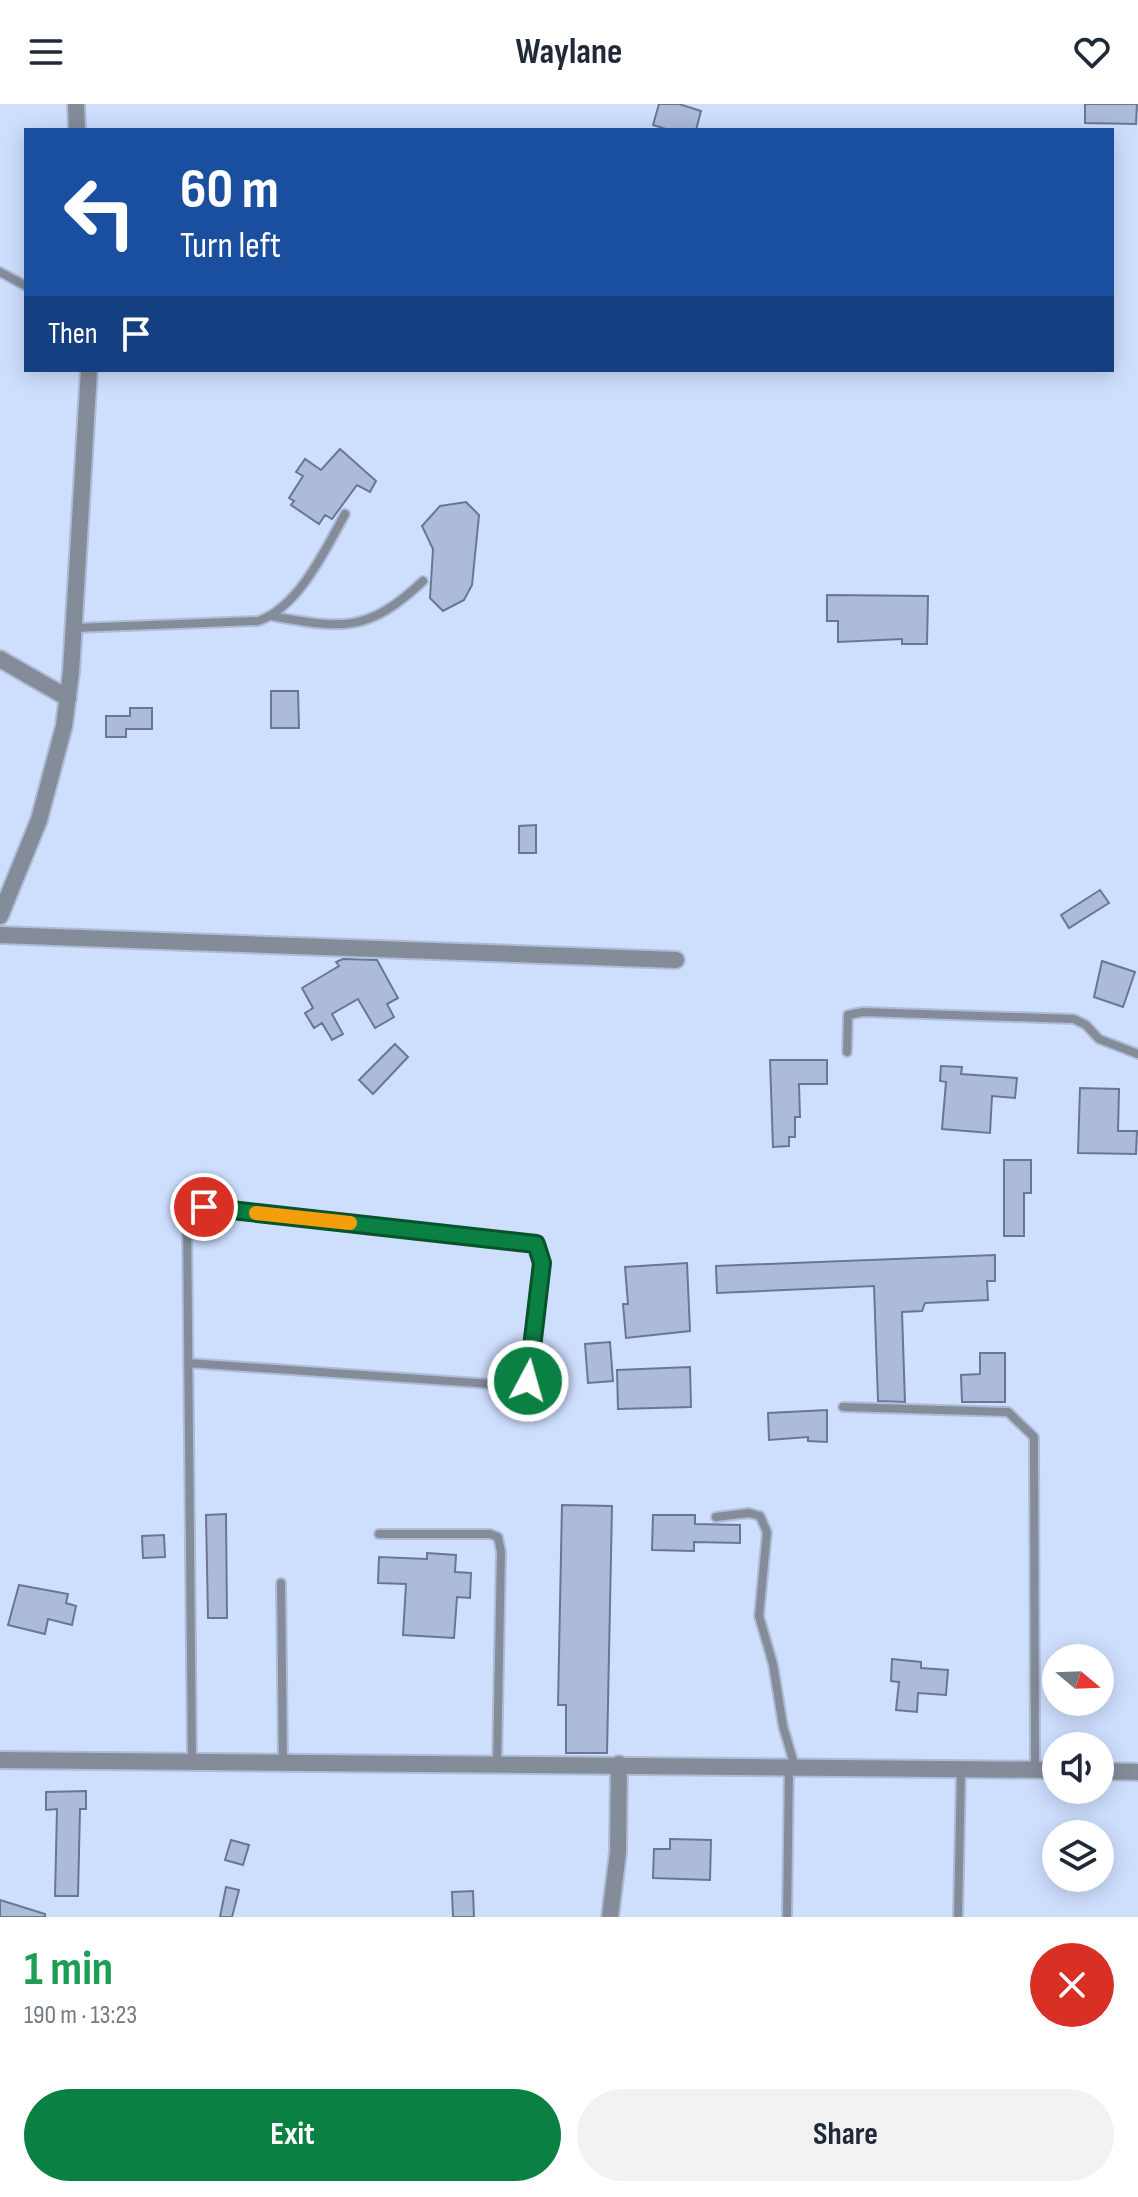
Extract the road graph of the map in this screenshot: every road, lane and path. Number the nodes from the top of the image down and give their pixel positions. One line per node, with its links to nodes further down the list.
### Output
1 (76, 104): 2 (street)
2 (77, 128)
3 (0, 272): 4 (lane)
4 (24, 285)
5 (89, 372): 9 (street)
6 (345, 514): 8 (lane)
7 (423, 581): 8 (lane)
8 (272, 616): 9 (lane)
9 (74, 628): 11 (street)
10 (0, 659): 11 (street)
11 (68, 698): 12 (street)
12 (0, 916)
13 (0, 935): 14 (street)
14 (676, 960)
15 (847, 1052): 16 (lane)
16 (1138, 1054)
17 (188, 1363): 17 (lane); 23 (lane)
18 (843, 1407): 28 (lane)
19 (716, 1517): 27 (lane)
20 (379, 1534): 24 (lane)
21 (281, 1583): 25 (lane)
22 (0, 1760): 23 (street)
23 (192, 1763): 25 (street)
24 (497, 1763): 25 (street); 26 (street)
25 (283, 1764)
26 (619, 1764): 27 (street); 33 (street)
27 (792, 1766): 30 (street); 34 (lane)
28 (1035, 1769): 29 (street); 30 (street)
29 (1042, 1769)
30 (961, 1770): 35 (lane)
31 (1114, 1771): 32 (street)
32 (1138, 1772)
33 (610, 1917)
34 (787, 1917)
35 (958, 1917)

